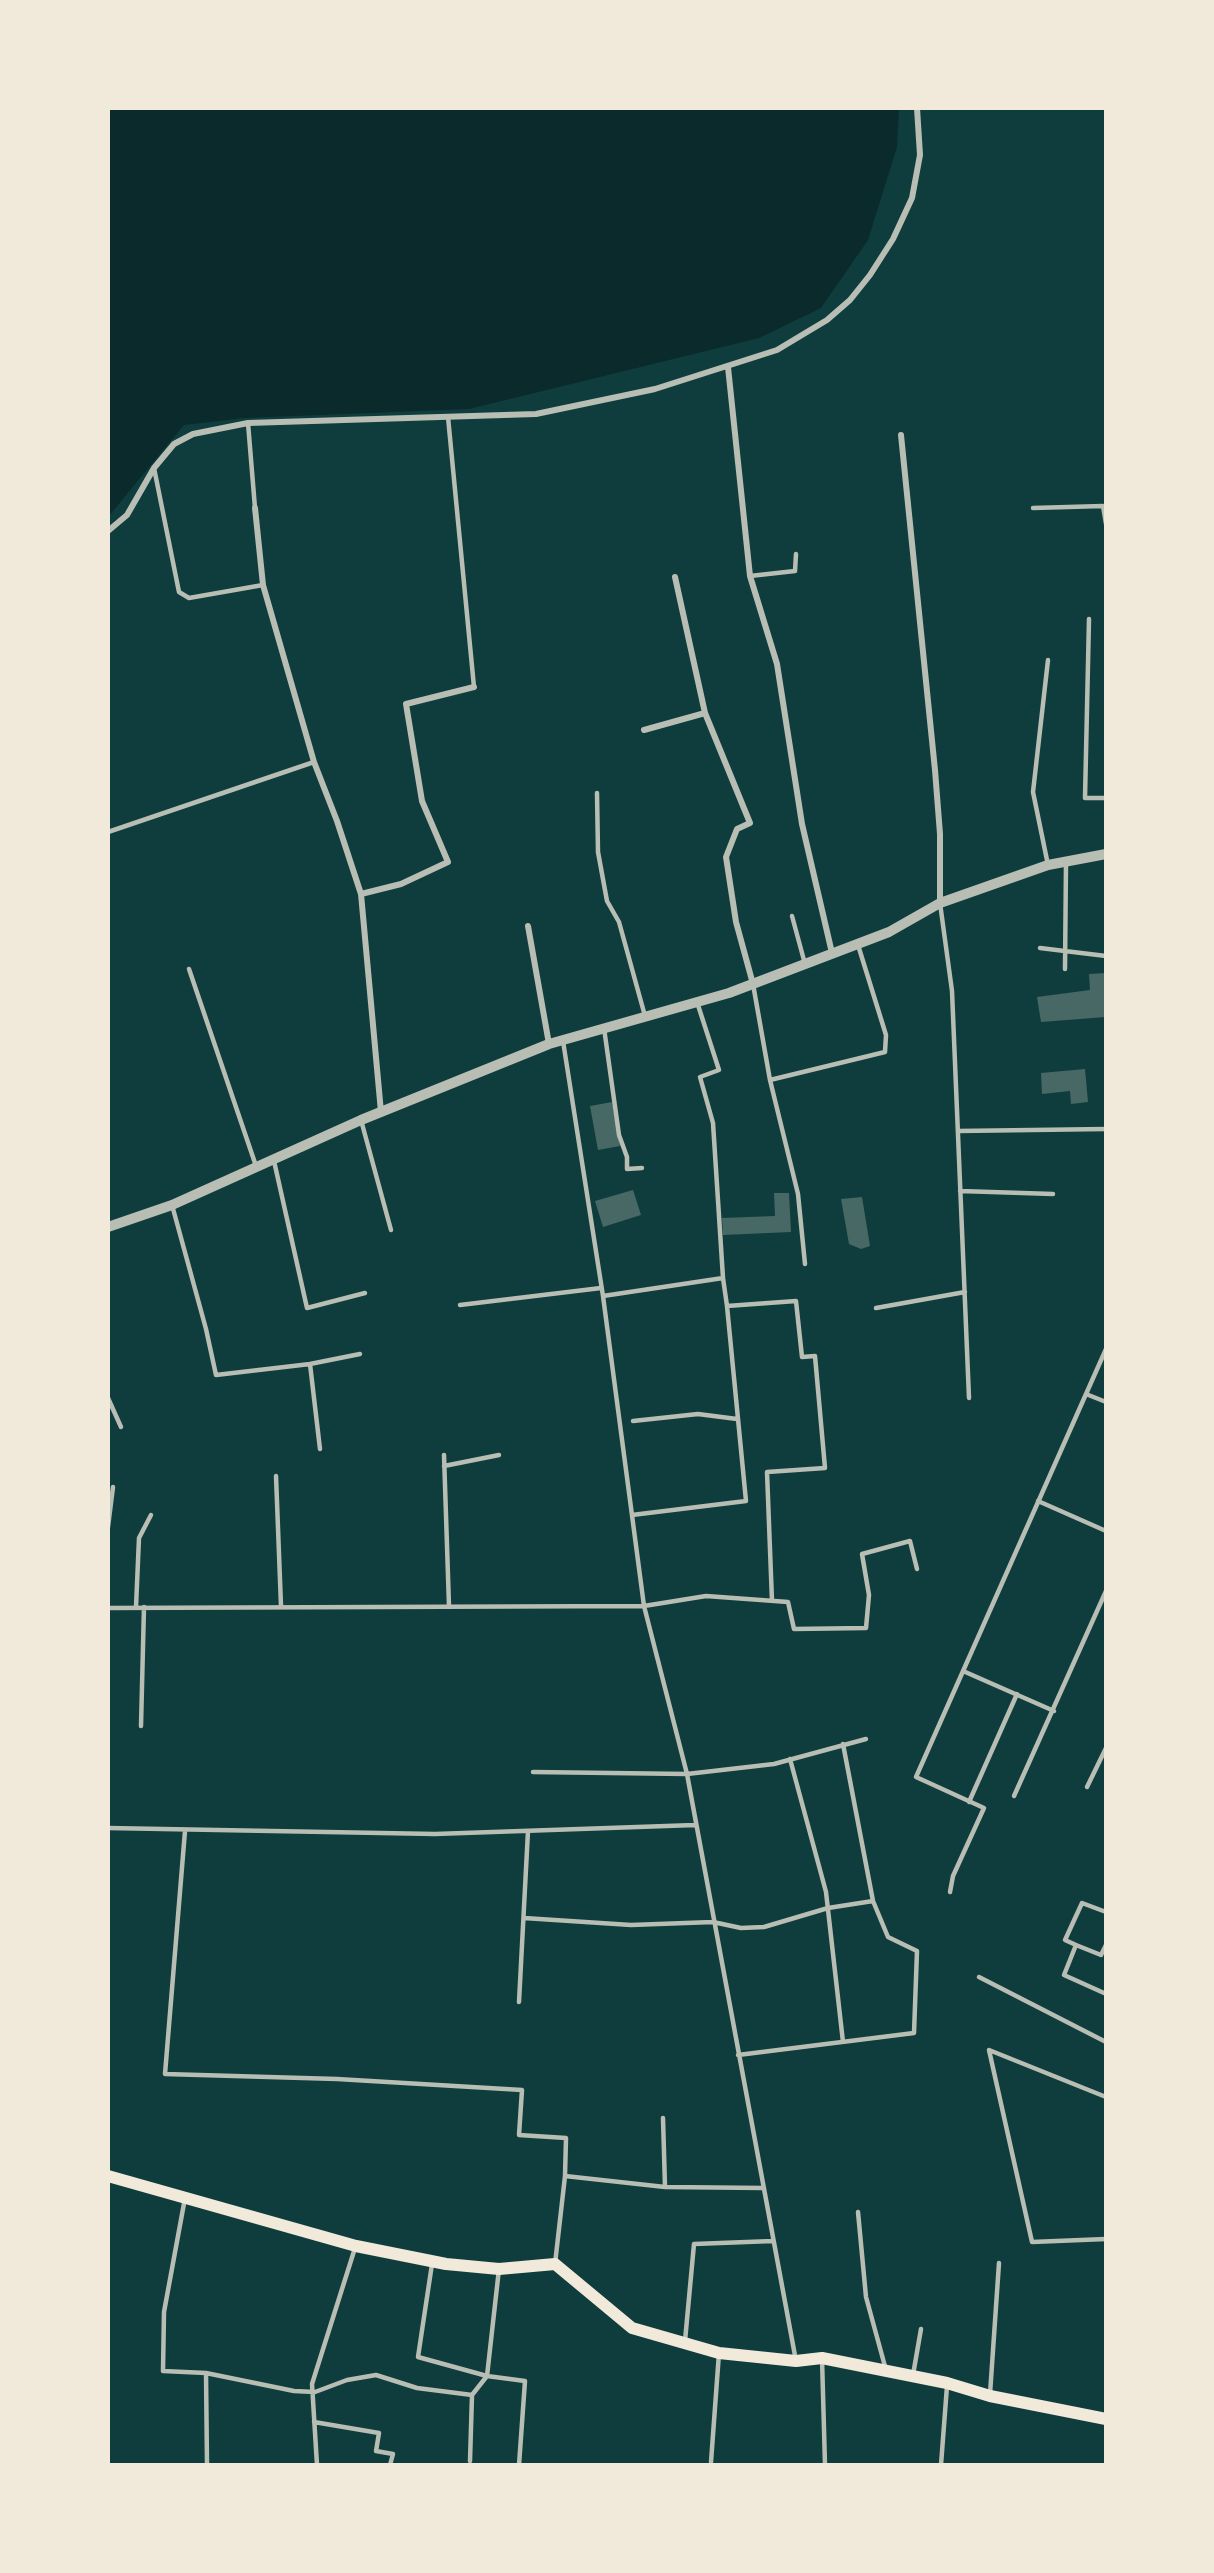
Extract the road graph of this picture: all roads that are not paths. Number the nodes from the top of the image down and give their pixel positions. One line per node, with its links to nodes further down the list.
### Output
1 (917, 108): 2 (street)
2 (728, 367): 3 (street); 12 (street)
3 (448, 417): 4 (street); 17 (lane)
4 (248, 423): 6 (street); 7 (lane)
5 (901, 435): 28 (street)
6 (154, 468): 10 (street); 14 (lane)
7 (255, 508): 14 (street)
8 (1033, 508): 9 (lane)
9 (1106, 524)
10 (108, 531)
11 (796, 554): 12 (lane)
12 (750, 576): 34 (street)
13 (675, 578): 18 (street)
14 (263, 585): 20 (street)
15 (1089, 619): 22 (lane)
16 (1048, 660): 26 (lane)
17 (474, 687): 27 (street)
18 (705, 713): 19 (street); 39 (street)
19 (644, 730)
20 (314, 762): 23 (lane); 27 (street)
21 (597, 793): 41 (lane)
22 (1106, 798)
23 (108, 832)
24 (1106, 854): 25 (street)
25 (1066, 862): 26 (street); 33 (lane)
26 (1048, 865): 28 (street)
27 (361, 894): 46 (street)
28 (940, 903): 31 (street); 49 (lane)
29 (792, 916): 36 (lane)
30 (528, 926): 44 (street)
31 (858, 945): 34 (street); 45 (lane)
32 (1040, 948): 33 (lane)
33 (1065, 951): 35 (lane); 38 (lane)
34 (832, 952): 36 (street)
35 (1106, 956)
36 (805, 964): 39 (street)
37 (189, 969): 52 (lane)
38 (1065, 969)
39 (753, 984): 40 (street); 45 (lane)
40 (697, 1002): 41 (street); 59 (lane)
41 (645, 1016): 42 (street)
42 (604, 1028): 43 (street); 51 (lane)
43 (563, 1039): 44 (street); 60 (lane)
44 (549, 1044): 46 (street)
45 (770, 1080): 58 (lane)
46 (381, 1112): 47 (street)
47 (361, 1120): 50 (street); 57 (lane)
48 (1106, 1129): 49 (lane)
49 (958, 1131): 53 (lane)
50 (274, 1161): 52 (street); 62 (lane)
51 (642, 1168)
52 (257, 1169): 55 (street)
53 (960, 1191): 54 (lane); 61 (lane)
54 (1053, 1194)
55 (172, 1205): 56 (street); 69 (lane)
56 (108, 1227)
57 (391, 1230)
58 (805, 1264)
59 (723, 1278): 63 (lane); 65 (lane)
60 (601, 1288): 63 (lane); 64 (lane)
61 (965, 1292): 66 (lane); 72 (lane)
62 (365, 1293)
63 (603, 1296): 85 (lane)
64 (460, 1305)
65 (727, 1306): 74 (lane); 90 (lane)
66 (876, 1308)
67 (1106, 1349): 70 (lane)
68 (360, 1354): 69 (lane)
69 (310, 1364): 77 (lane)
70 (1086, 1394): 73 (lane); 83 (lane)
71 (108, 1398): 76 (lane)
72 (969, 1398)
73 (1106, 1402)
74 (737, 1419): 75 (lane); 85 (lane)
75 (633, 1421)
76 (121, 1427)
77 (320, 1449)
78 (444, 1455): 80 (lane)
79 (499, 1455): 80 (lane)
80 (444, 1466): 92 (lane)
81 (276, 1476): 91 (lane)
82 (113, 1487): 86 (lane)
83 (1038, 1501): 87 (lane); 97 (lane)
84 (151, 1515): 94 (lane)
85 (632, 1515): 93 (lane)
86 (108, 1527)
87 (1106, 1531)
88 (916, 1569): 90 (lane)
89 (1106, 1591): 99 (lane)
90 (772, 1600): 93 (lane)
91 (281, 1606): 92 (lane); 95 (lane)
92 (448, 1606): 93 (lane)
93 (644, 1606): 106 (lane)
94 (136, 1607): 95 (lane); 96 (lane)
95 (144, 1607): 100 (lane)
96 (108, 1608)
97 (963, 1671): 98 (lane); 109 (lane)
98 (1017, 1694): 99 (lane); 109 (lane)
99 (1054, 1711): 108 (lane)
100 (141, 1726)
101 (866, 1739): 102 (lane)
102 (843, 1744): 104 (lane); 115 (lane)
103 (1106, 1748): 107 (lane)
104 (789, 1759): 106 (lane); 116 (lane)
105 (533, 1772): 106 (lane)
106 (687, 1774): 110 (lane)
107 (1087, 1787)
108 (1014, 1796)
109 (969, 1802): 114 (lane)
110 (695, 1825): 113 (lane); 119 (lane)
111 (108, 1828): 112 (lane)
112 (185, 1831): 113 (lane); 131 (lane)
113 (528, 1831): 118 (lane)
114 (950, 1892)
115 (873, 1901): 116 (lane); 125 (lane)
116 (828, 1908): 119 (lane); 125 (lane)
117 (1106, 1912): 120 (lane)
118 (524, 1918): 119 (lane); 124 (lane)
119 (713, 1922): 127 (lane)
120 (1076, 1945): 121 (lane); 123 (lane)
121 (1106, 1945)
122 (979, 1977): 126 (lane)
123 (1104, 1993)
124 (519, 2002)
125 (843, 2042): 127 (lane)
126 (1106, 2042)
127 (738, 2055): 133 (lane)
128 (1106, 2097): 136 (lane)
129 (663, 2118): 132 (lane)
130 (108, 2176): 134 (main road)
131 (565, 2176): 132 (lane); 141 (lane)
132 (665, 2187): 133 (lane)
133 (763, 2188): 137 (lane)
134 (185, 2197): 138 (main road); 148 (lane)
135 (858, 2212): 149 (lane)
136 (1106, 2239)
137 (773, 2241): 144 (lane); 147 (lane)
138 (356, 2246): 139 (main road); 153 (lane)
139 (433, 2261): 142 (main road); 150 (lane)
140 (999, 2263): 155 (lane)
141 (555, 2264): 142 (main road); 144 (main road)
142 (499, 2269): 150 (lane)
143 (921, 2329): 151 (lane)
144 (685, 2344): 145 (main road)
145 (719, 2353): 147 (main road); 159 (lane)
146 (822, 2358): 147 (main road); 149 (main road); 164 (lane)
147 (796, 2361)
148 (206, 2373): 153 (lane); 160 (lane)
149 (886, 2373): 151 (main road)
150 (488, 2376): 154 (lane); 163 (lane)
151 (912, 2377): 152 (main road)
152 (947, 2383): 155 (main road); 165 (lane)
153 (315, 2392): 154 (lane); 157 (lane)
154 (472, 2395): 158 (lane)
155 (990, 2396): 156 (main road)
156 (1106, 2420)
157 (314, 2422): 161 (lane); 162 (lane)
158 (470, 2462)
159 (711, 2462)
160 (207, 2465)
161 (317, 2465)
162 (390, 2465)
163 (519, 2465)
164 (825, 2465)
165 (941, 2465)

